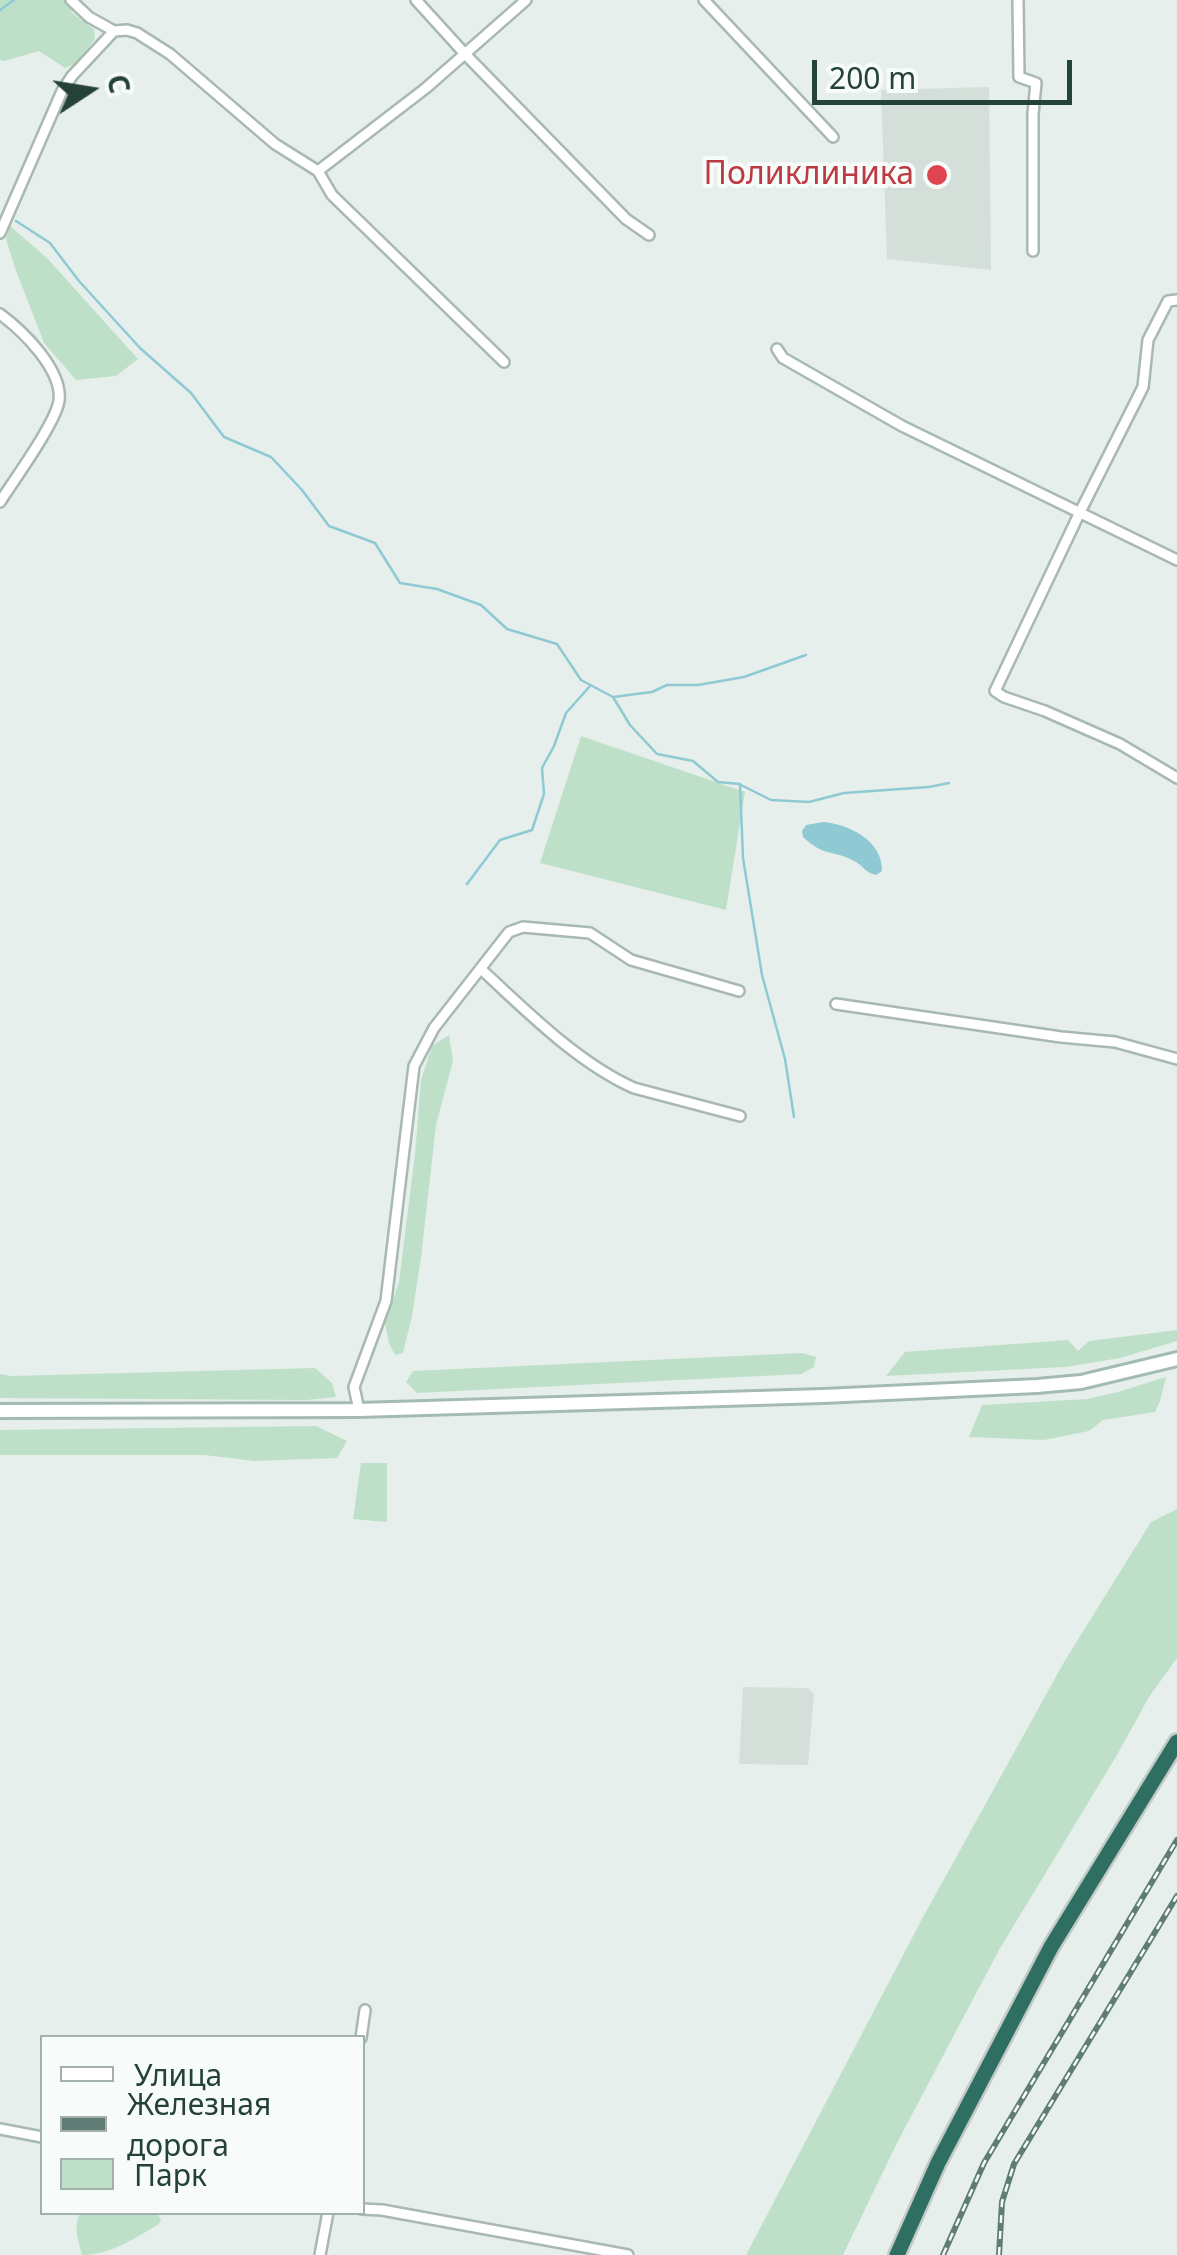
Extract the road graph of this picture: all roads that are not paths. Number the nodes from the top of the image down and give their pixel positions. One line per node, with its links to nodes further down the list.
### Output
1 (71, 0): 6 (street)
2 (416, 0): 7 (street)
3 (526, 0): 7 (street)
4 (704, 0): 8 (street)
5 (1018, 0): 12 (street)
6 (114, 32): 9 (street); 10 (street)
7 (464, 54): 9 (street); 11 (street)
8 (834, 137)
9 (318, 171): 16 (street)
10 (0, 233)
11 (649, 235)
12 (1033, 251)
13 (1173, 301): 18 (street)
14 (0, 314): 17 (street)
15 (777, 350): 18 (street)
16 (504, 362)
17 (0, 502)
18 (1080, 512): 19 (street); 20 (street)
19 (1177, 560)
20 (1177, 778)
21 (481, 969): 22 (street); 25 (street); 28 (street)
22 (740, 992)
23 (836, 1004): 24 (street)
24 (1177, 1060)
25 (740, 1116)
26 (1177, 1359): 28 (street)
27 (0, 1410): 28 (street)
28 (359, 1410)
29 (1177, 1742): 38 (highway)
30 (364, 2010): 31 (street)
31 (361, 2035)
32 (0, 2129): 33 (street)
33 (40, 2137)
34 (365, 2209): 37 (street)
35 (327, 2215): 36 (street)
36 (320, 2255)
37 (628, 2255)
38 (897, 2255)

